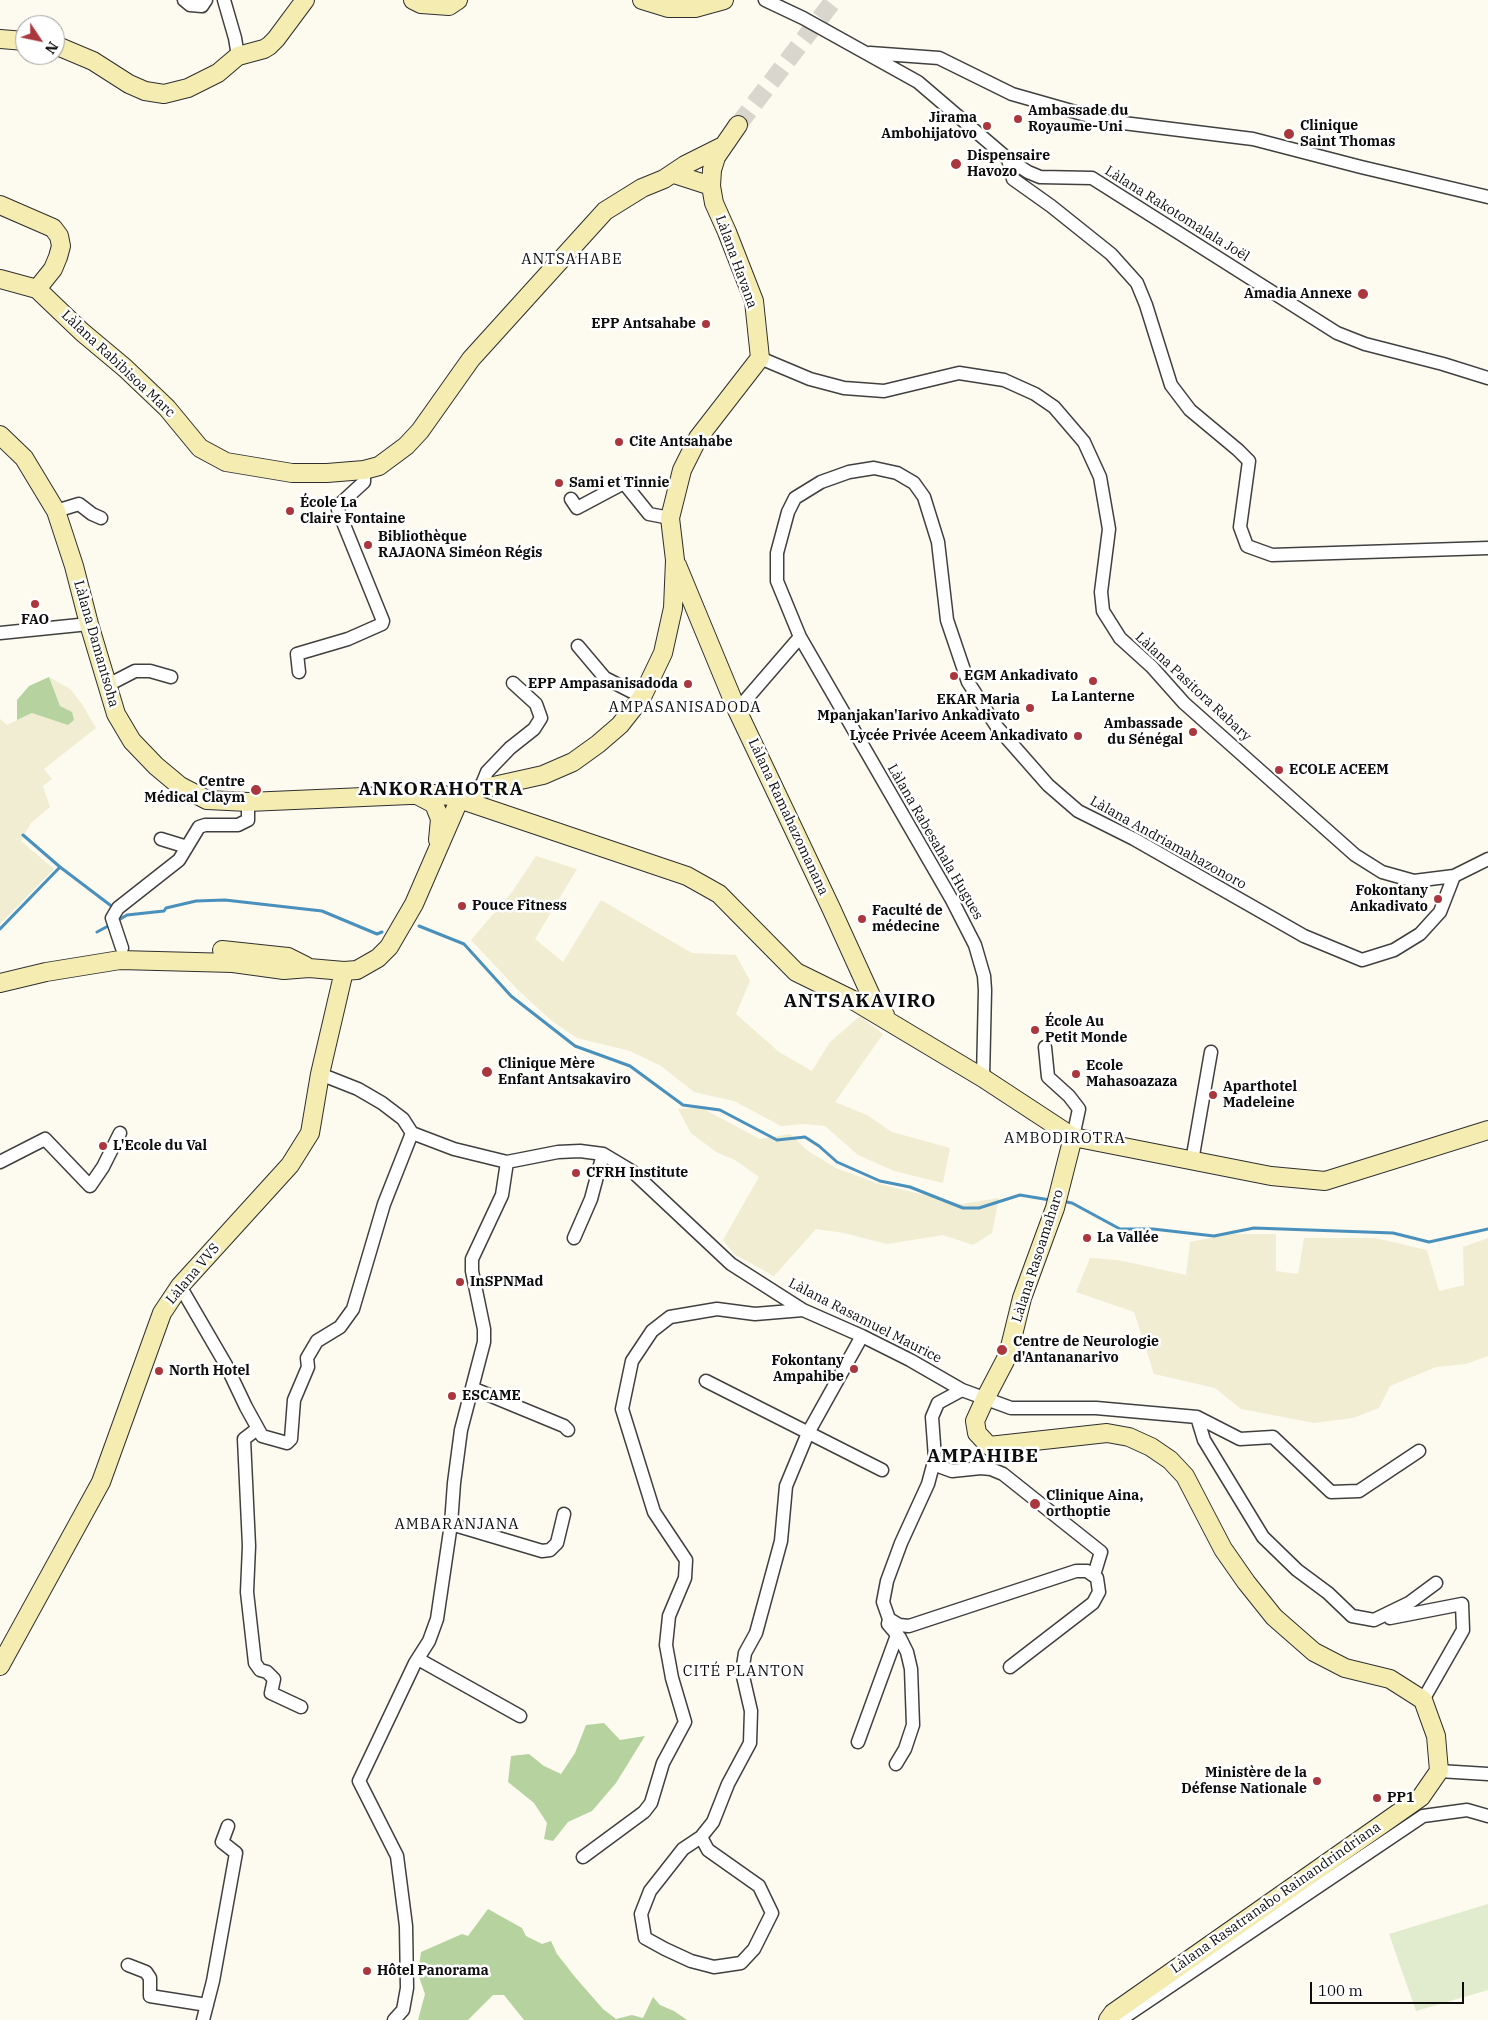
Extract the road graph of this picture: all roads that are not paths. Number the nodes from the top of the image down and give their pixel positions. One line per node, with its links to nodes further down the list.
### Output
1 (184, 0): 10 (street)
2 (224, 0): 16 (street)
3 (305, 0): 16 (main road)
4 (413, 0): 5 (main road)
5 (458, 0)
6 (642, 0): 7 (main road)
7 (723, 0)
8 (765, 0): 11 (street)
9 (781, 0): 11 (street)
10 (204, 3)
11 (803, 18): 15 (street, Làlana Rakotomalala Joël)
12 (0, 39): 13 (main road)
13 (15, 40)
14 (65, 49): 16 (main road)
15 (867, 53): 17 (street); 18 (street, Làlana Rakotomalala Joël)
16 (238, 56)
17 (924, 56): 18 (street); 24 (street)
18 (918, 82): 21 (street, Làlana Rakotomalala Joël)
19 (738, 125): 20 (main road)
20 (723, 146): 22 (main road, Làlana Rabibisoa Marc); 23 (main road)
21 (1008, 159): 29 (street, Làlana Rakotomalala Joël); 36 (street)
22 (669, 177): 23 (main road); 31 (main road, Làlana Rabibisoa Marc)
23 (711, 178): 28 (main road, Làlana Havana)
24 (1488, 197)
25 (0, 205): 27 (main road)
26 (0, 279): 27 (main road, Làlana Rabibisoa Marc)
27 (37, 289): 31 (main road, Làlana Rabibisoa Marc)
28 (760, 358): 35 (main road); 59 (street, Làlana Pasitora Rabary)
29 (1488, 378)
30 (0, 435): 33 (main road, Làlana Damantsoha)
31 (364, 470): 44 (street)
32 (571, 499): 35 (street)
33 (56, 511): 34 (street); 40 (main road, Làlana Damantsoha)
34 (101, 518)
35 (670, 518): 37 (main road)
36 (1488, 548)
37 (675, 560): 38 (main road, Làlana Ramahazomanana); 39 (main road)
38 (693, 604): 39 (main road); 49 (main road, Làlana Ramahazomanana)
39 (673, 608): 48 (main road)
40 (89, 624): 41 (street); 47 (main road, Làlana Damantsoha)
41 (0, 633)
42 (800, 637): 49 (street); 59 (street, Làlana Andriamahazonoro); 71 (street, Làlana Rabesahala Hugues)
43 (578, 646): 48 (street)
44 (299, 672)
45 (171, 678): 47 (street)
46 (512, 683): 52 (street)
47 (106, 686): 53 (main road, Làlana Damantsoha)
48 (642, 697): 52 (main road)
49 (737, 710): 64 (main road, Làlana Ramahazomanana)
50 (417, 795): 51 (main road, Làlana Damantsoha); 53 (main road, Làlana Damantsoha); 55 (main road)
51 (455, 797): 52 (main road, Làlana Damantsoha); 55 (main road); 58 (main road)
52 (479, 797): 66 (main road, Làlana Damantsoha)
53 (248, 802): 56 (street)
54 (162, 839): 56 (street)
55 (438, 841): 58 (main road)
56 (187, 847): 60 (street)
57 (1488, 859): 59 (street, Làlana Pasitora Rabary)
58 (431, 865): 63 (main road)
59 (1454, 876)
60 (122, 948): 61 (main road); 62 (main road)
61 (309, 968): 63 (main road); 65 (main road)
62 (0, 970)
63 (344, 971): 70 (main road, Làlana VVS)
64 (863, 981): 66 (main road); 67 (main road, Làlana Ramahazomanana)
65 (0, 983)
66 (846, 1002): 67 (main road, Làlana Damantsoha)
67 (908, 1034): 71 (main road)
68 (1045, 1047): 75 (street)
69 (1211, 1052): 77 (street)
70 (320, 1074): 74 (street, Làlana Rasamuel Maurice); 81 (main road, Làlana VVS)
71 (983, 1078): 75 (main road)
72 (1488, 1130): 77 (main road)
73 (120, 1133): 78 (street)
74 (412, 1133): 79 (street, Làlana Rasamuel Maurice); 89 (street)
75 (1073, 1137): 77 (main road); 87 (main road, Làlana Rasoamaharo)
76 (603, 1154): 79 (street, Làlana Rasamuel Maurice); 80 (street); 82 (street, Làlana Rasamuel Maurice)
77 (1192, 1161)
78 (0, 1162)
79 (507, 1162): 85 (street)
80 (574, 1238)
81 (180, 1286): 89 (street); 103 (main road, Làlana VVS)
82 (803, 1310): 83 (street, Làlana Rasamuel Maurice); 115 (street)
83 (862, 1336): 86 (street, Làlana Rasamuel Maurice); 91 (street)
84 (706, 1381): 91 (street)
85 (472, 1388): 90 (street); 96 (street)
86 (962, 1390): 87 (street, Làlana Rasamuel Maurice); 93 (street)
87 (984, 1399): 88 (street, Làlana Rasamuel Maurice); 105 (main road, Làlana Rasoamaharo)
88 (1197, 1417): 92 (street); 100 (street)
89 (257, 1429): 106 (street)
90 (568, 1430)
91 (808, 1433): 94 (street); 114 (street)
92 (1419, 1451)
93 (933, 1464): 97 (street); 99 (street)
94 (882, 1470)
95 (564, 1514): 96 (street)
96 (452, 1524): 102 (street)
97 (1094, 1576): 99 (street); 104 (street)
98 (1436, 1583): 100 (street)
99 (890, 1619): 101 (street)
100 (1374, 1620): 105 (street)
101 (897, 1634): 108 (street); 109 (street)
102 (418, 1658): 107 (street); 120 (street)
103 (0, 1666)
104 (1010, 1667)
105 (1423, 1700): 110 (main road)
106 (301, 1707)
107 (520, 1716)
108 (858, 1742)
109 (896, 1764)
110 (1438, 1770): 111 (street); 118 (main road, Làlana Rasatranabo Rainandrindriana)
111 (1488, 1774)
112 (1488, 1816): 118 (street)
113 (228, 1826): 117 (street)
114 (700, 1837): 114 (street)
115 (583, 1857)
116 (128, 1965): 117 (street)
117 (207, 2005): 119 (street)
118 (1115, 2018)
119 (203, 2020)
120 (394, 2020)

